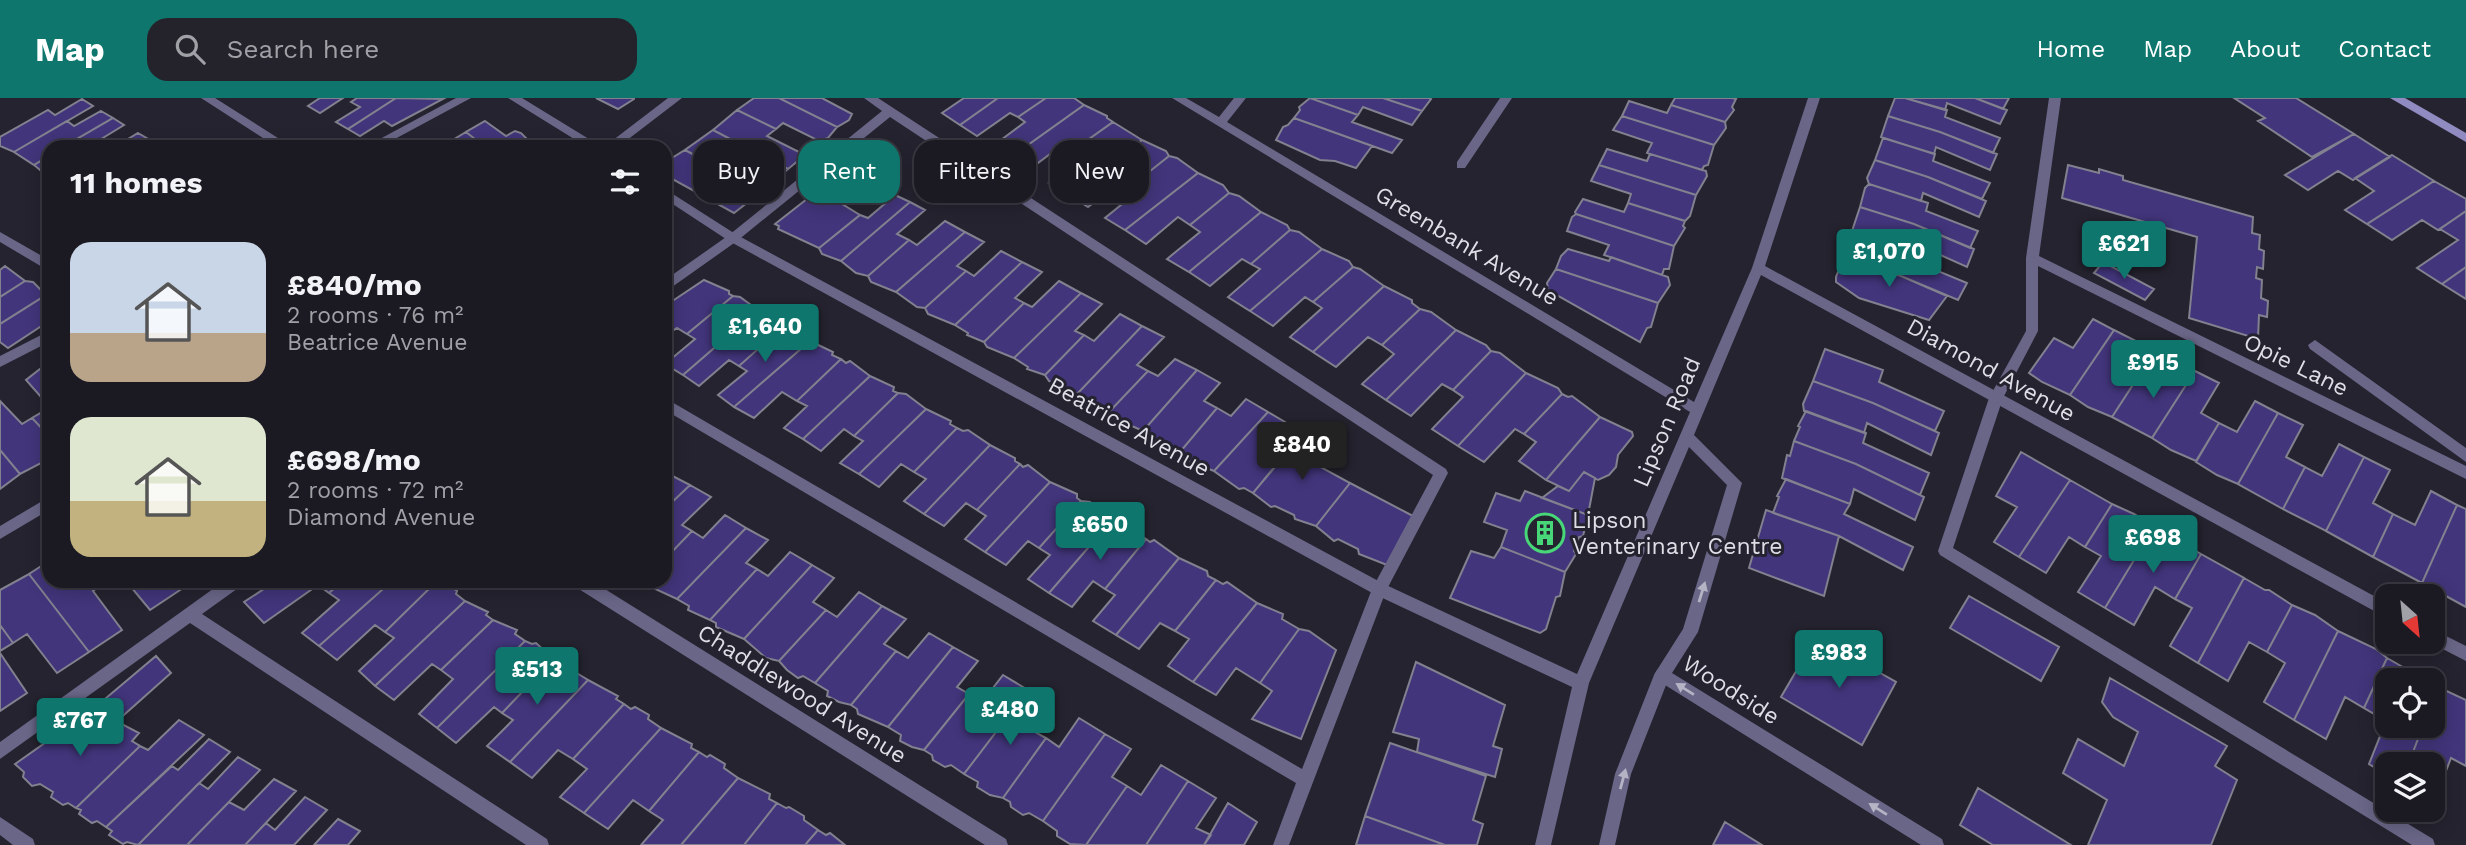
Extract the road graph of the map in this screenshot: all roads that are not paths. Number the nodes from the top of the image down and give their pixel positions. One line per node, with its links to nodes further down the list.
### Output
1 (207, 98): 15 (street)
2 (465, 98): 16 (street)
3 (514, 98): 17 (street)
4 (676, 98): 18 (street)
5 (870, 98): 12 (street)
6 (1178, 98): 13 (street, Greenbank Avenue)
7 (1240, 98): 13 (street)
8 (1506, 98): 19 (street)
9 (1814, 98): 25 (street, Lipson Road)
10 (2055, 98): 23 (street)
11 (2396, 98): 14 (main road)
12 (890, 111): 22 (street); 40 (street)
13 (1221, 122): 32 (street, Greenbank Avenue)
14 (2466, 138)
15 (275, 140)
16 (385, 140)
17 (584, 140)
18 (619, 140)
19 (1461, 165)
20 (672, 197): 22 (street, Beatrice Avenue)
21 (0, 236): 24 (street)
22 (733, 238): 26 (street); 40 (street, Beatrice Avenue)
23 (2032, 258): 30 (street); 35 (street, Opie Lane)
24 (42, 263)
25 (1758, 268): 30 (street, Diamond Avenue); 32 (street, Lipson Road)
26 (672, 282)
27 (42, 340): 29 (street)
28 (2315, 345): 34 (street)
29 (0, 362)
30 (1996, 398): 41 (street, Diamond Avenue); 57 (street)
31 (672, 407): 48 (street)
32 (1697, 410): 33 (street, Lipson Road)
33 (1685, 435): 45 (street, Woodside, one-way to 33); 46 (street, Lipson Road)
34 (2466, 456)
35 (2466, 473)
36 (42, 507): 37 (street)
37 (0, 533)
38 (226, 588): 42 (street)
39 (590, 588): 52 (street, Chaddlewood Avenue)
40 (1379, 589): 46 (street, Beatrice Avenue); 48 (street)
41 (2375, 604)
42 (189, 614): 47 (street); 51 (street)
43 (2445, 643): 44 (street)
44 (2466, 654)
45 (1662, 675): 55 (street, one-way to 45); 56 (street, Woodside, one-way to 45)
46 (1581, 683): 54 (street, Lipson Road)
47 (0, 751)
48 (1306, 780): 53 (street)
49 (0, 825): 50 (street)
50 (27, 845)
51 (541, 845)
52 (1000, 845)
53 (1280, 845)
54 (1543, 845)
55 (1607, 845)
56 (1936, 845)
57 (2427, 845)

